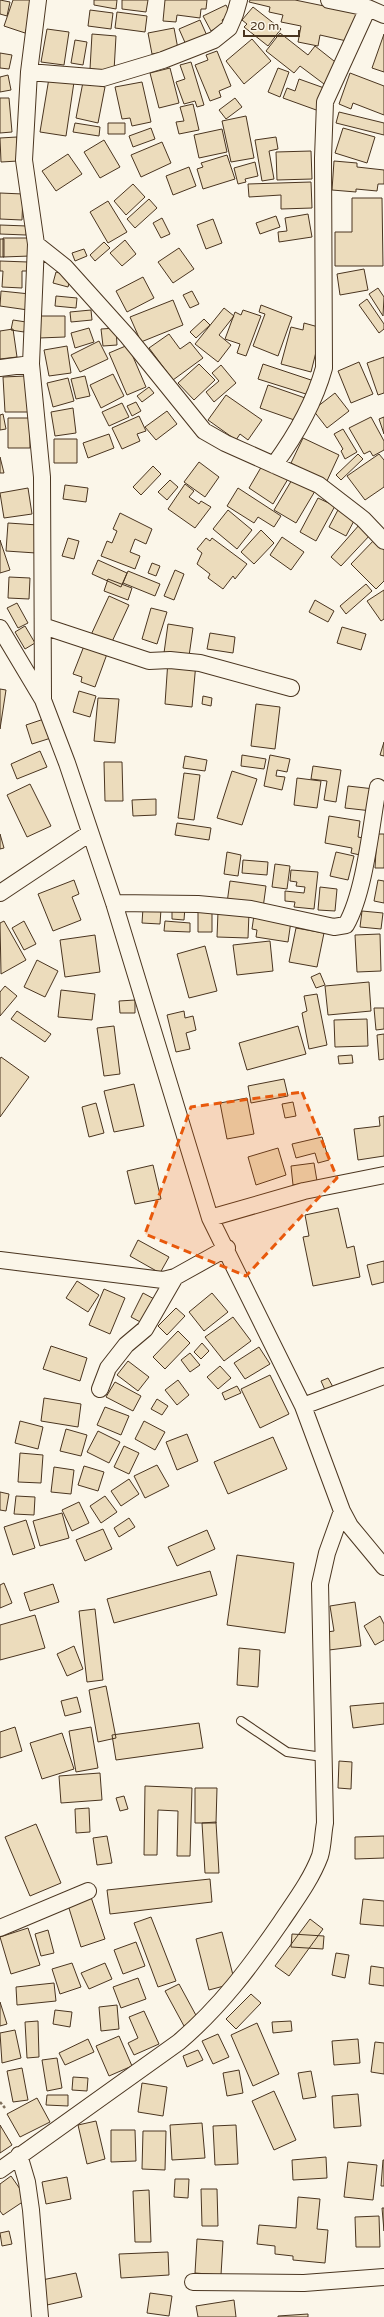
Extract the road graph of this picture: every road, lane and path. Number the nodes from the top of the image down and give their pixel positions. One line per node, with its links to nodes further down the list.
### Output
1 (38, 0): 6 (street)
2 (239, 0): 6 (street)
3 (329, 0): 4 (street)
4 (368, 8): 5 (street); 10 (street)
5 (384, 15)
6 (29, 72): 7 (street)
7 (36, 244): 8 (street); 10 (street)
8 (31, 364): 9 (street); 12 (street)
9 (0, 368)
10 (274, 466): 11 (street)
11 (384, 541)
12 (43, 626): 14 (street); 15 (street)
13 (0, 628): 15 (street)
14 (291, 688)
15 (44, 700): 17 (street)
16 (378, 787): 19 (street)
17 (90, 833): 18 (street); 19 (street)
18 (0, 892)
19 (114, 903): 21 (street)
20 (384, 1175): 21 (street)
21 (210, 1218): 22 (street)
22 (227, 1248): 24 (street); 27 (street)
23 (0, 1260): 24 (street)
24 (175, 1277): 26 (street)
25 (384, 1376): 27 (street)
26 (100, 1389)
27 (303, 1406): 28 (street)
28 (342, 1511): 29 (street); 31 (street)
29 (384, 1567)
30 (241, 1721): 31 (lane)
31 (323, 1757): 36 (street)
32 (88, 1892): 33 (street)
33 (0, 1928)
34 (0, 2102): 35 (path)
35 (5, 2108)
36 (19, 2155): 37 (street); 40 (street)
37 (0, 2170)
38 (384, 2277): 39 (street)
39 (193, 2282)
40 (40, 2317)

